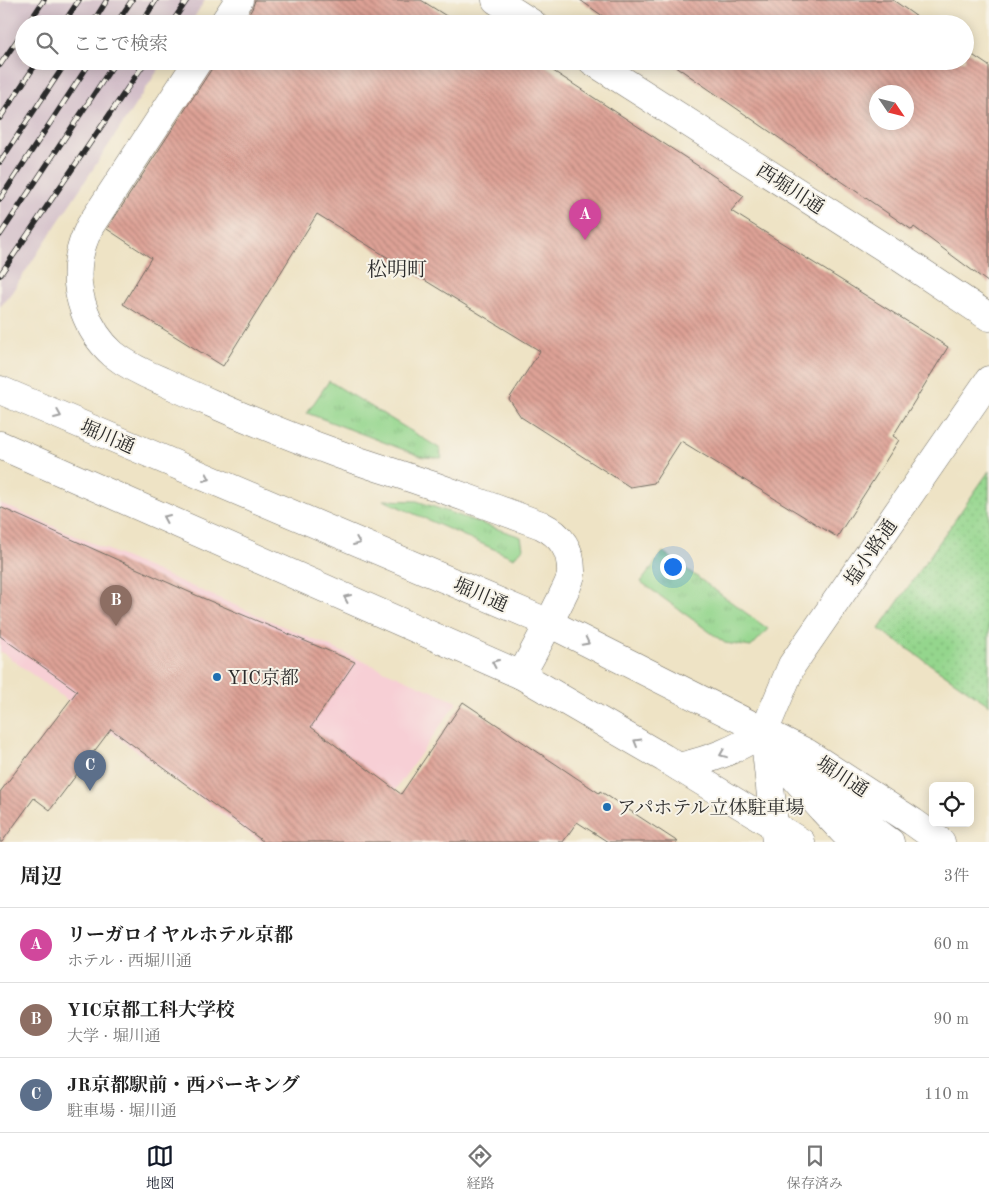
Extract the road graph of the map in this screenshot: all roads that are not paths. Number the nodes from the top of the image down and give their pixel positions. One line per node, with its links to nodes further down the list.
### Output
1 (239, 0): 3 (main road)
2 (496, 0): 4 (main road)
3 (229, 15)
4 (519, 15)
5 (192, 70): 11 (main road)
6 (606, 70): 7 (main road, 西堀川通)
7 (989, 317)
8 (989, 380): 13 (main road, 塩小路通)
9 (0, 390): 11 (main road, 堀川通, one-way to 11)
10 (0, 445): 12 (main road, one-way to 10)
11 (549, 623): 12 (main road); 13 (main road, 堀川通, one-way to 13)
12 (522, 675): 14 (main road, one-way to 12)
13 (764, 732): 14 (main road, one-way to 14); 15 (main road, 堀川通); 16 (main road); 18 (main road); 19 (main road)
14 (679, 767): 16 (main road)
15 (906, 832): 20 (main road, 堀川通)
16 (774, 833): 17 (main road)
17 (801, 842)
18 (854, 842)
19 (890, 842)
20 (941, 842)

